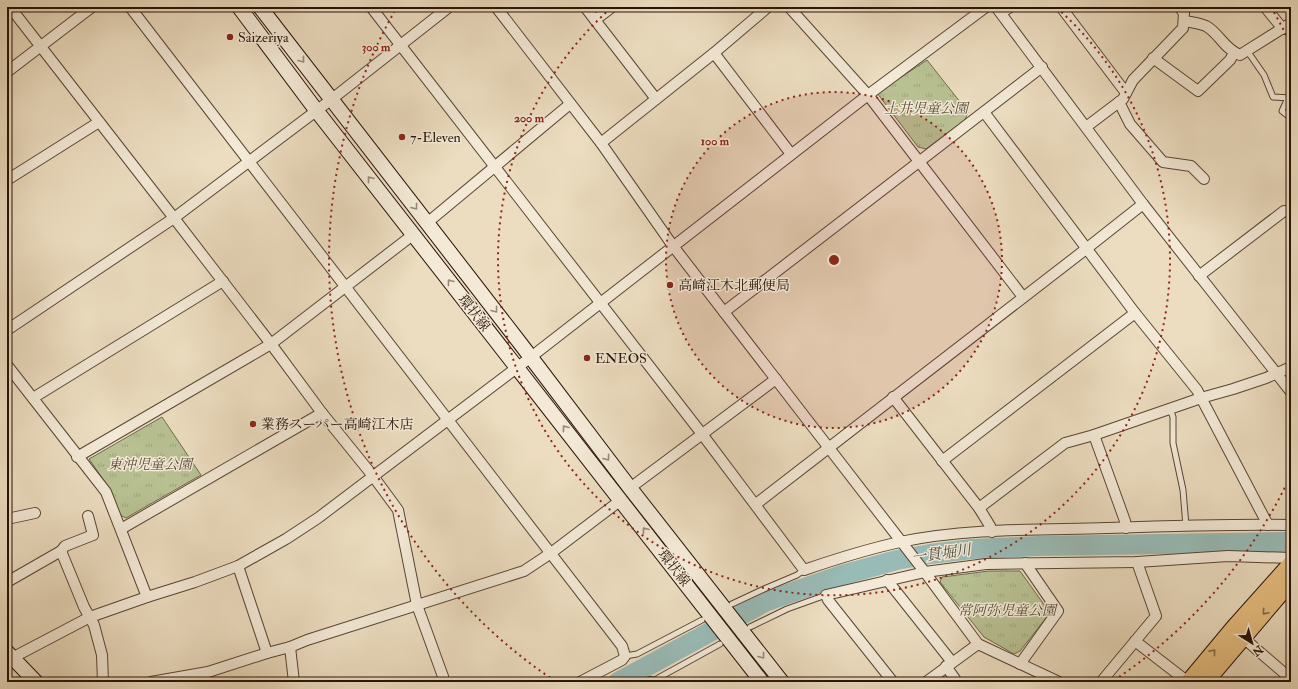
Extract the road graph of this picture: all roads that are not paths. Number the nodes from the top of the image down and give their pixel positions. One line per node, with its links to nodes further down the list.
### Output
1 (10, 7): 23 (street)
2 (92, 7): 23 (street)
3 (130, 7): 44 (street)
4 (239, 7): 37 (street, 環状線)
5 (260, 7): 33 (street, 環状線, one-way to 33)
6 (371, 7): 22 (street)
7 (449, 7): 22 (street)
8 (496, 7): 36 (street)
9 (586, 7): 19 (street)
10 (612, 7): 19 (street)
11 (768, 7): 25 (street)
12 (789, 7): 31 (street)
13 (986, 7): 31 (street)
14 (1010, 7): 18 (street)
15 (1061, 7): 30 (street)
16 (1178, 7): 20 (street)
17 (1265, 7): 21 (street)
18 (998, 10): 28 (street)
19 (595, 20): 34 (street)
20 (1184, 21): 26 (street); 27 (street)
21 (1287, 26): 24 (street)
22 (400, 45): 33 (street); 46 (street)
23 (41, 47): 29 (street); 40 (street)
24 (1248, 52): 26 (street); 32 (lane)
25 (714, 53): 34 (street); 43 (street)
26 (1234, 53): 27 (street)
27 (1153, 58): 30 (street)
28 (1042, 67): 38 (street); 41 (street)
29 (7, 72)
30 (1126, 93): 35 (street)
31 (868, 95): 43 (street); 45 (street)
32 (1290, 98): 39 (lane)
33 (332, 99): 37 (street); 52 (street, 環状線, one-way to 52)
34 (656, 99): 42 (street)
35 (1120, 102): 41 (street); 47 (street)
36 (570, 104): 42 (street); 46 (street)
37 (316, 110): 44 (street); 53 (street, 環状線, one-way to 37)
38 (984, 112): 45 (street); 55 (street)
39 (1291, 118)
40 (99, 122): 48 (street); 51 (street)
41 (1086, 127): 49 (street)
42 (601, 143): 54 (street)
43 (791, 154): 54 (street)
44 (248, 162): 51 (street); 58 (street)
45 (918, 162): 59 (street); 61 (street)
46 (494, 166): 52 (street); 60 (street)
47 (1204, 179)
48 (7, 180)
49 (1143, 204): 55 (street); 56 (street)
50 (1284, 210): 56 (street)
51 (174, 218): 57 (street); 63 (street)
52 (427, 223): 65 (street, 環状線, one-way to 65)
53 (414, 234): 58 (street); 67 (street, 環状線, one-way to 53)
54 (673, 246): 60 (street); 61 (street)
55 (1086, 249): 59 (street); 62 (street)
56 (1199, 276): 69 (street)
57 (223, 281): 64 (street); 73 (street)
58 (345, 286): 64 (street); 77 (street)
59 (1023, 298): 72 (street)
60 (601, 302): 65 (street); 78 (street)
61 (724, 312): 70 (street)
62 (1135, 313): 74 (street); 82 (street)
63 (7, 330)
64 (271, 344): 76 (street); 81 (street)
65 (531, 356): 67 (street); 84 (street, 環状線, one-way to 84)
66 (7, 365): 73 (street)
67 (516, 367): 77 (street); 85 (street, 環状線, one-way to 67)
68 (1291, 367): 69 (street)
69 (1276, 374): 71 (street); 74 (street)
70 (776, 379): 78 (street); 80 (street)
71 (1291, 392)
72 (893, 397): 80 (street); 82 (street)
73 (33, 398): 81 (street)
74 (1201, 398): 75 (street); 91 (street)
75 (1170, 409): 79 (street); 93 (lane)
76 (322, 413): 83 (street); 95 (street)
77 (447, 420): 83 (street); 99 (street)
78 (702, 434): 84 (street); 86 (street)
79 (1094, 435): 87 (street); 94 (street)
80 (828, 448): 86 (street); 97 (street)
81 (78, 457): 95 (street)
82 (942, 461): 87 (street)
83 (373, 476): 104 (street); 112 (street)
84 (630, 488): 113 (street, 環状線)
85 (621, 500): 99 (street); 115 (street, 環状線, one-way to 85)
86 (756, 504): 105 (street)
87 (979, 508): 96 (street)
88 (35, 513): 90 (street)
89 (88, 516): 98 (street)
90 (7, 519)
91 (1268, 525): 92 (street); 93 (street)
92 (1291, 525)
93 (1186, 526): 94 (street)
94 (1126, 528): 96 (street)
95 (121, 529): 111 (street)
96 (992, 532): 97 (street)
97 (901, 542): 105 (street); 106 (street)
98 (61, 551): 108 (street); 114 (street)
99 (550, 553): 112 (street); 124 (street)
100 (1291, 558): 101 (street)
101 (1137, 562): 102 (street); 119 (street)
102 (1025, 563): 106 (street); 126 (street)
103 (1291, 563): 117 (main road)
104 (238, 566): 111 (street); 122 (street)
105 (804, 570): 113 (lane)
106 (925, 571): 107 (street); 120 (street)
107 (887, 580): 110 (street); 125 (street)
108 (7, 582)
109 (1291, 582): 117 (main road, one-way to 117)
110 (826, 595): 116 (lane); 137 (street)
111 (147, 597): 114 (street)
112 (417, 605): 121 (street); 132 (street)
113 (729, 607): 116 (street, 環状線)
114 (90, 617): 123 (street); 129 (street)
115 (707, 618): 118 (street, 環状線); 124 (lane)
116 (746, 628): 136 (street, one-way to 136)
117 (1238, 633): 127 (street); 142 (main road, one-way to 117); 143 (main road)
118 (724, 640): 134 (lane); 135 (street)
119 (1135, 640): 141 (street); 142 (street)
120 (978, 644): 125 (street); 126 (street)
121 (290, 647): 122 (street); 131 (street)
122 (267, 653): 130 (street)
123 (10, 655): 128 (street)
124 (625, 656): 133 (street)
125 (949, 664): 138 (street); 139 (street)
126 (1020, 664): 140 (street)
127 (1291, 679)
128 (36, 682)
129 (103, 682)
130 (151, 682)
131 (294, 682)
132 (445, 682)
133 (580, 682)
134 (651, 682)
135 (762, 682)
136 (782, 682)
137 (893, 682)
138 (926, 682)
139 (957, 682)
140 (1058, 682)
141 (1101, 682)
142 (1188, 682)
143 (1206, 682)

